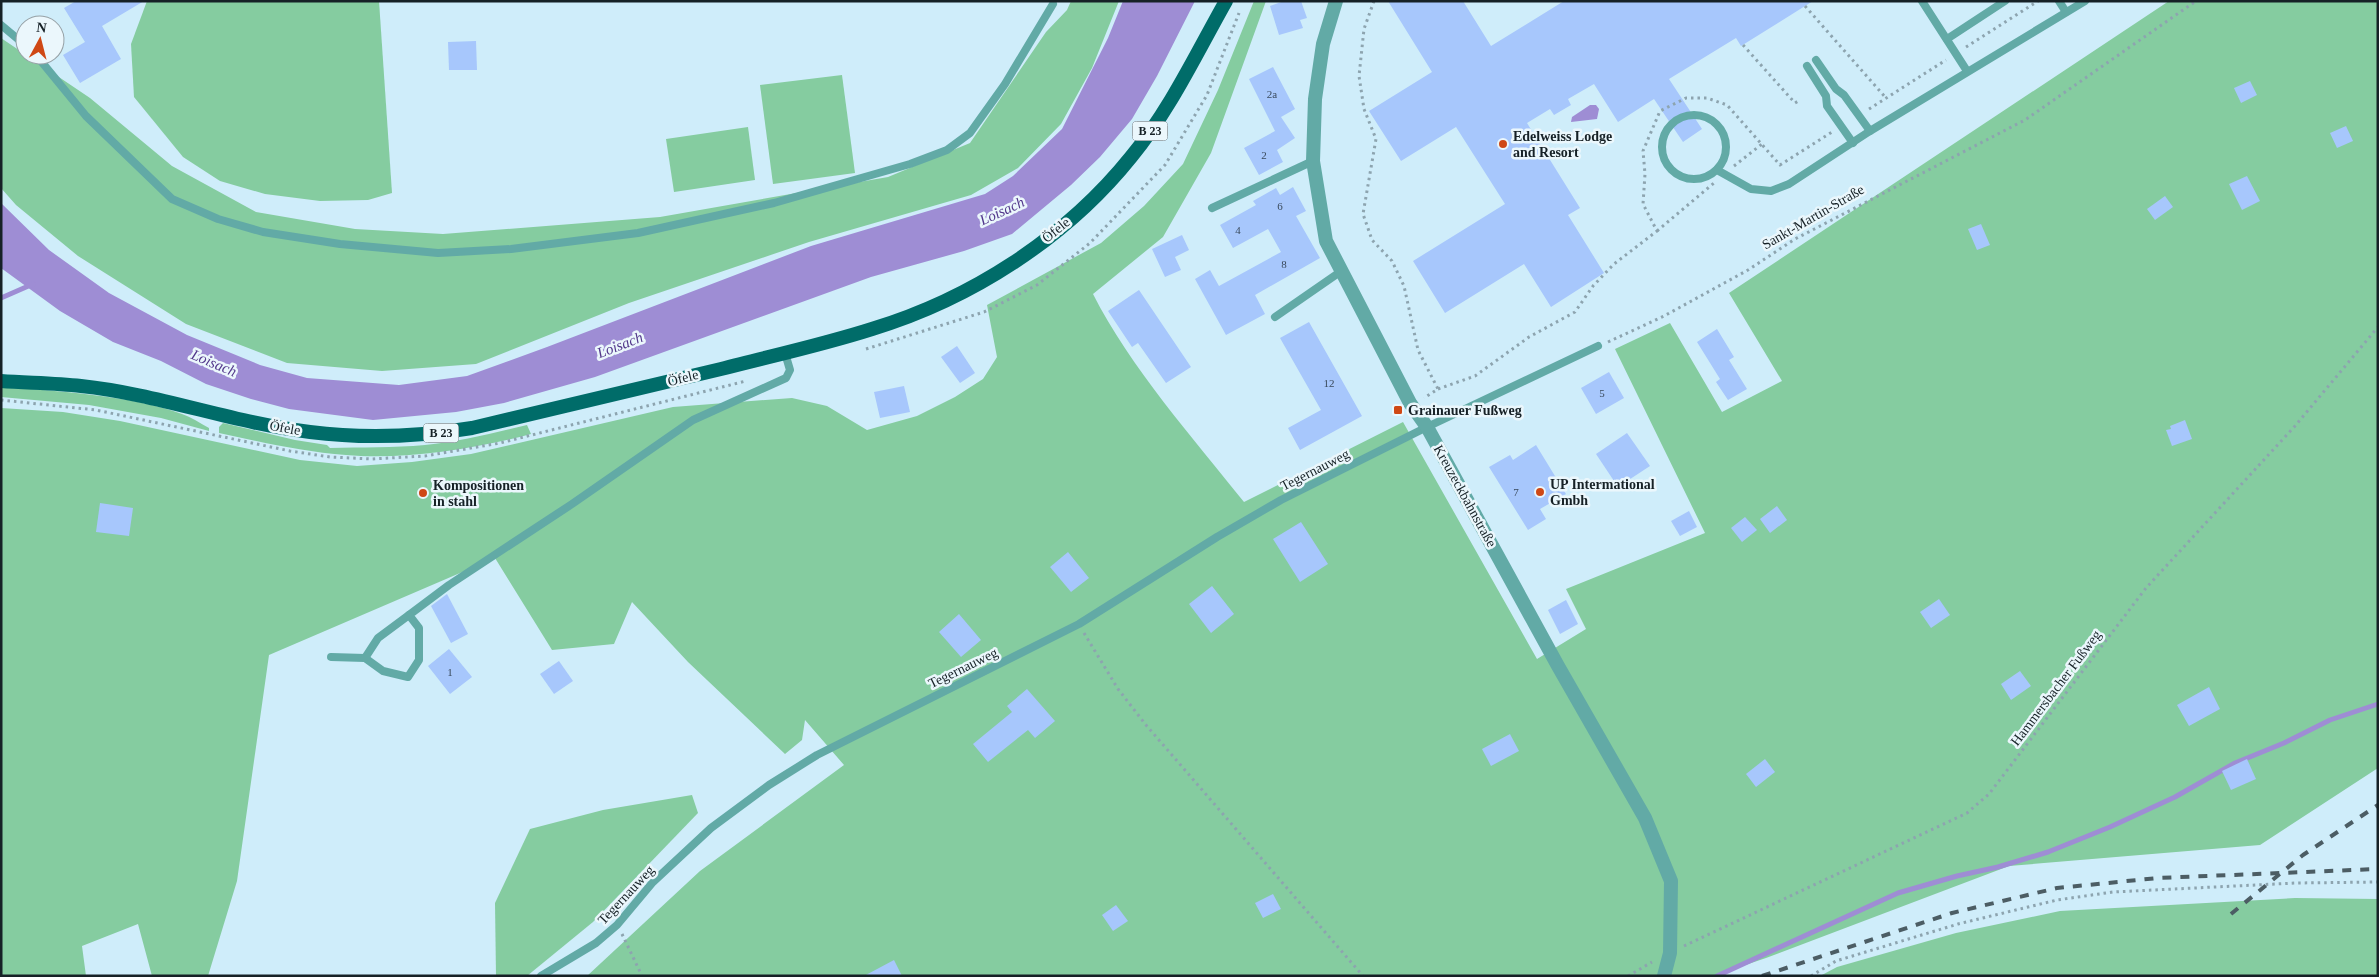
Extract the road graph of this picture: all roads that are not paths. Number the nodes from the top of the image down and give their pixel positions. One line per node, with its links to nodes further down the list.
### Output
1 (1226, 1): 24 (main road, Öfele / B 23)
2 (1336, 1): 18 (street, Kreuzeckbahnstraße)
3 (1922, 1): 11 (lane)
4 (2005, 1): 11 (lane)
5 (2059, 1): 8 (lane)
6 (2085, 1): 8 (lane)
7 (1053, 4): 13 (lane)
8 (2066, 12): 15 (lane)
9 (1, 25): 10 (lane)
10 (15, 37)
11 (1947, 39): 15 (lane)
12 (1816, 60): 16 (lane)
13 (44, 65)
14 (1807, 66): 17 (lane)
15 (1967, 71): 16 (lane)
16 (1870, 131): 17 (lane)
17 (1853, 143): 19 (lane)
18 (1313, 161): 20 (lane); 21 (street, Kreuzeckbahnstraße)
19 (1720, 172): 19 (lane)
20 (1212, 208)
21 (1340, 272): 22 (lane); 26 (street, Kreuzeckbahnstraße)
22 (1275, 317)
23 (1598, 346): 26 (lane)
24 (785, 353): 25 (main road, Öfele / B 23); 27 (lane)
25 (1, 381)
26 (1427, 427): 30 (lane, Tegernauweg); 31 (street, Kreuzeckbahnstraße)
27 (409, 615): 29 (lane); 29 (lane)
28 (331, 657): 29 (lane)
29 (366, 658)
30 (541, 976)
31 (1664, 976)

